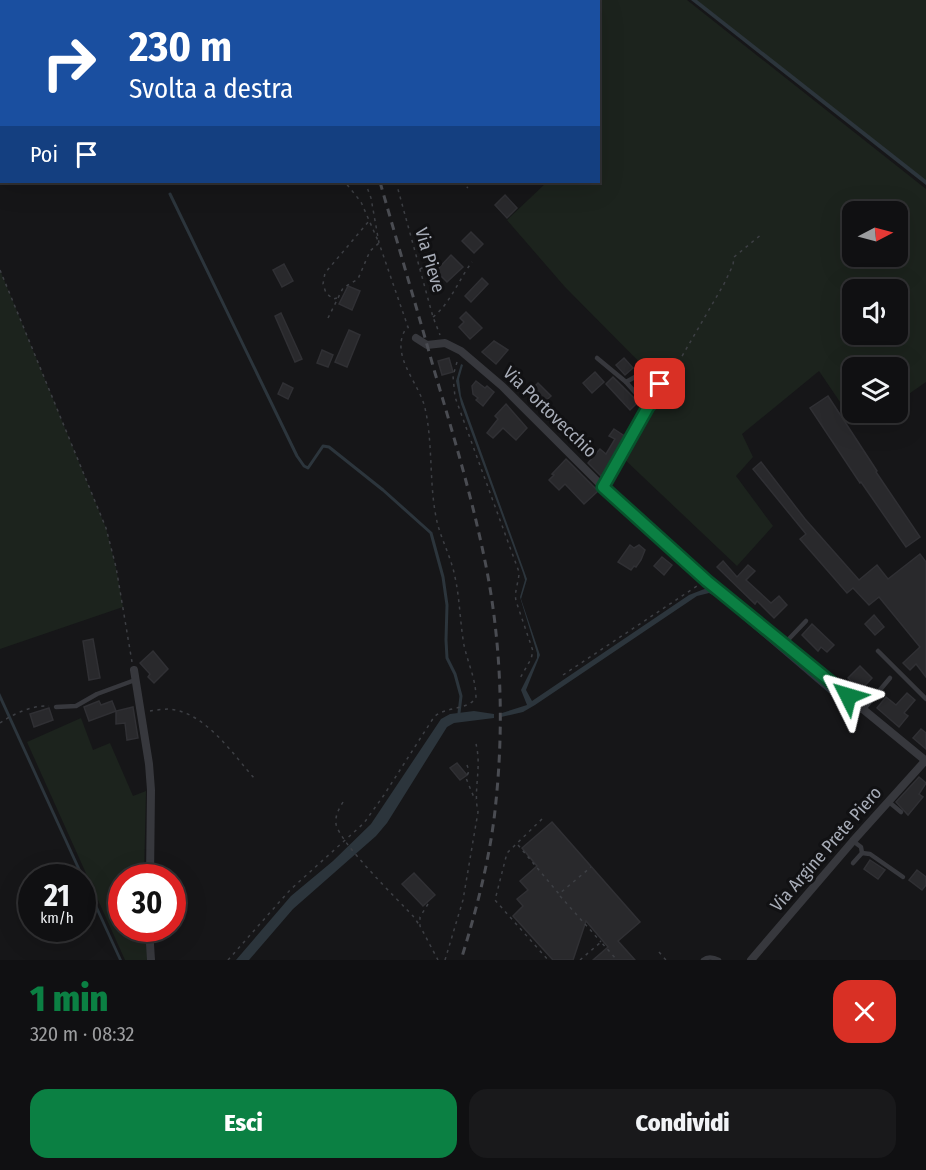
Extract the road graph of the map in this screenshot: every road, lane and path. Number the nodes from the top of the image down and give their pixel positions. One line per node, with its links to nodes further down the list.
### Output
1 (346, 183): 6 (path)
2 (366, 183): 8 (path)
3 (396, 183): 12 (path, Via Pieve)
4 (462, 183): 5 (path)
5 (468, 188)
6 (369, 221): 8 (path); 13 (path)
7 (762, 234): 22 (path)
8 (379, 243): 13 (path); 16 (path)
9 (472, 262): 14 (path)
10 (429, 264): 12 (path)
11 (0, 270): 29 (path)
12 (420, 270): 14 (path, Via Pieve)
13 (338, 298): 15 (path)
14 (433, 317): 18 (path, Via Pieve)
15 (328, 318)
16 (407, 327): 17 (path); 48 (path)
17 (416, 338): 18 (street, Via Portovecchio)
18 (445, 343): 19 (street, Via Portovecchio)
19 (460, 351): 24 (street, Via Portovecchio); 33 (path)
20 (597, 358): 21 (lane)
21 (626, 382): 22 (lane); 23 (lane)
22 (662, 388): 23 (lane)
23 (648, 407): 24 (lane)
24 (603, 487): 25 (street, Via Portovecchio)
25 (707, 581): 27 (street, Via Portovecchio); 30 (path)
26 (806, 621): 27 (lane)
27 (784, 643): 36 (street, Via Portovecchio)
28 (878, 651): 34 (lane)
29 (134, 670): 32 (street)
30 (563, 675)
31 (890, 678): 36 (lane)
32 (135, 680): 35 (lane); 37 (street)
33 (519, 680)
34 (926, 699)
35 (56, 707): 38 (path)
36 (864, 709): 40 (street, Via Portovecchio)
37 (141, 714): 42 (path); 53 (street)
38 (0, 723)
39 (476, 744): 45 (path)
40 (923, 764): 44 (street, Via Argine Prete Piero)
41 (467, 765): 45 (path)
42 (254, 778)
43 (343, 802): 48 (path)
44 (888, 802): 46 (lane); 49 (street, Via Argine Prete Piero)
45 (476, 803): 65 (path)
46 (901, 812)
47 (542, 819): 50 (path)
48 (346, 841): 58 (path); 63 (path)
49 (853, 841): 51 (lane); 72 (street, Via Argine Prete Piero)
50 (517, 844): 56 (path); 66 (path)
51 (862, 853): 52 (lane); 55 (lane)
52 (853, 863)
53 (150, 864)
54 (591, 867): 56 (path)
55 (903, 877)
56 (559, 894): 60 (path)
57 (428, 904): 58 (path)
58 (420, 926): 64 (path)
59 (150, 942): 62 (street)
60 (601, 942): 67 (path); 68 (path)
61 (659, 952): 69 (path)
62 (152, 960)
63 (228, 960)
64 (438, 960)
65 (445, 960)
66 (548, 960)
67 (580, 960)
68 (617, 960)
69 (666, 960)
70 (703, 960): 71 (lane)
71 (719, 960)
72 (751, 960)

